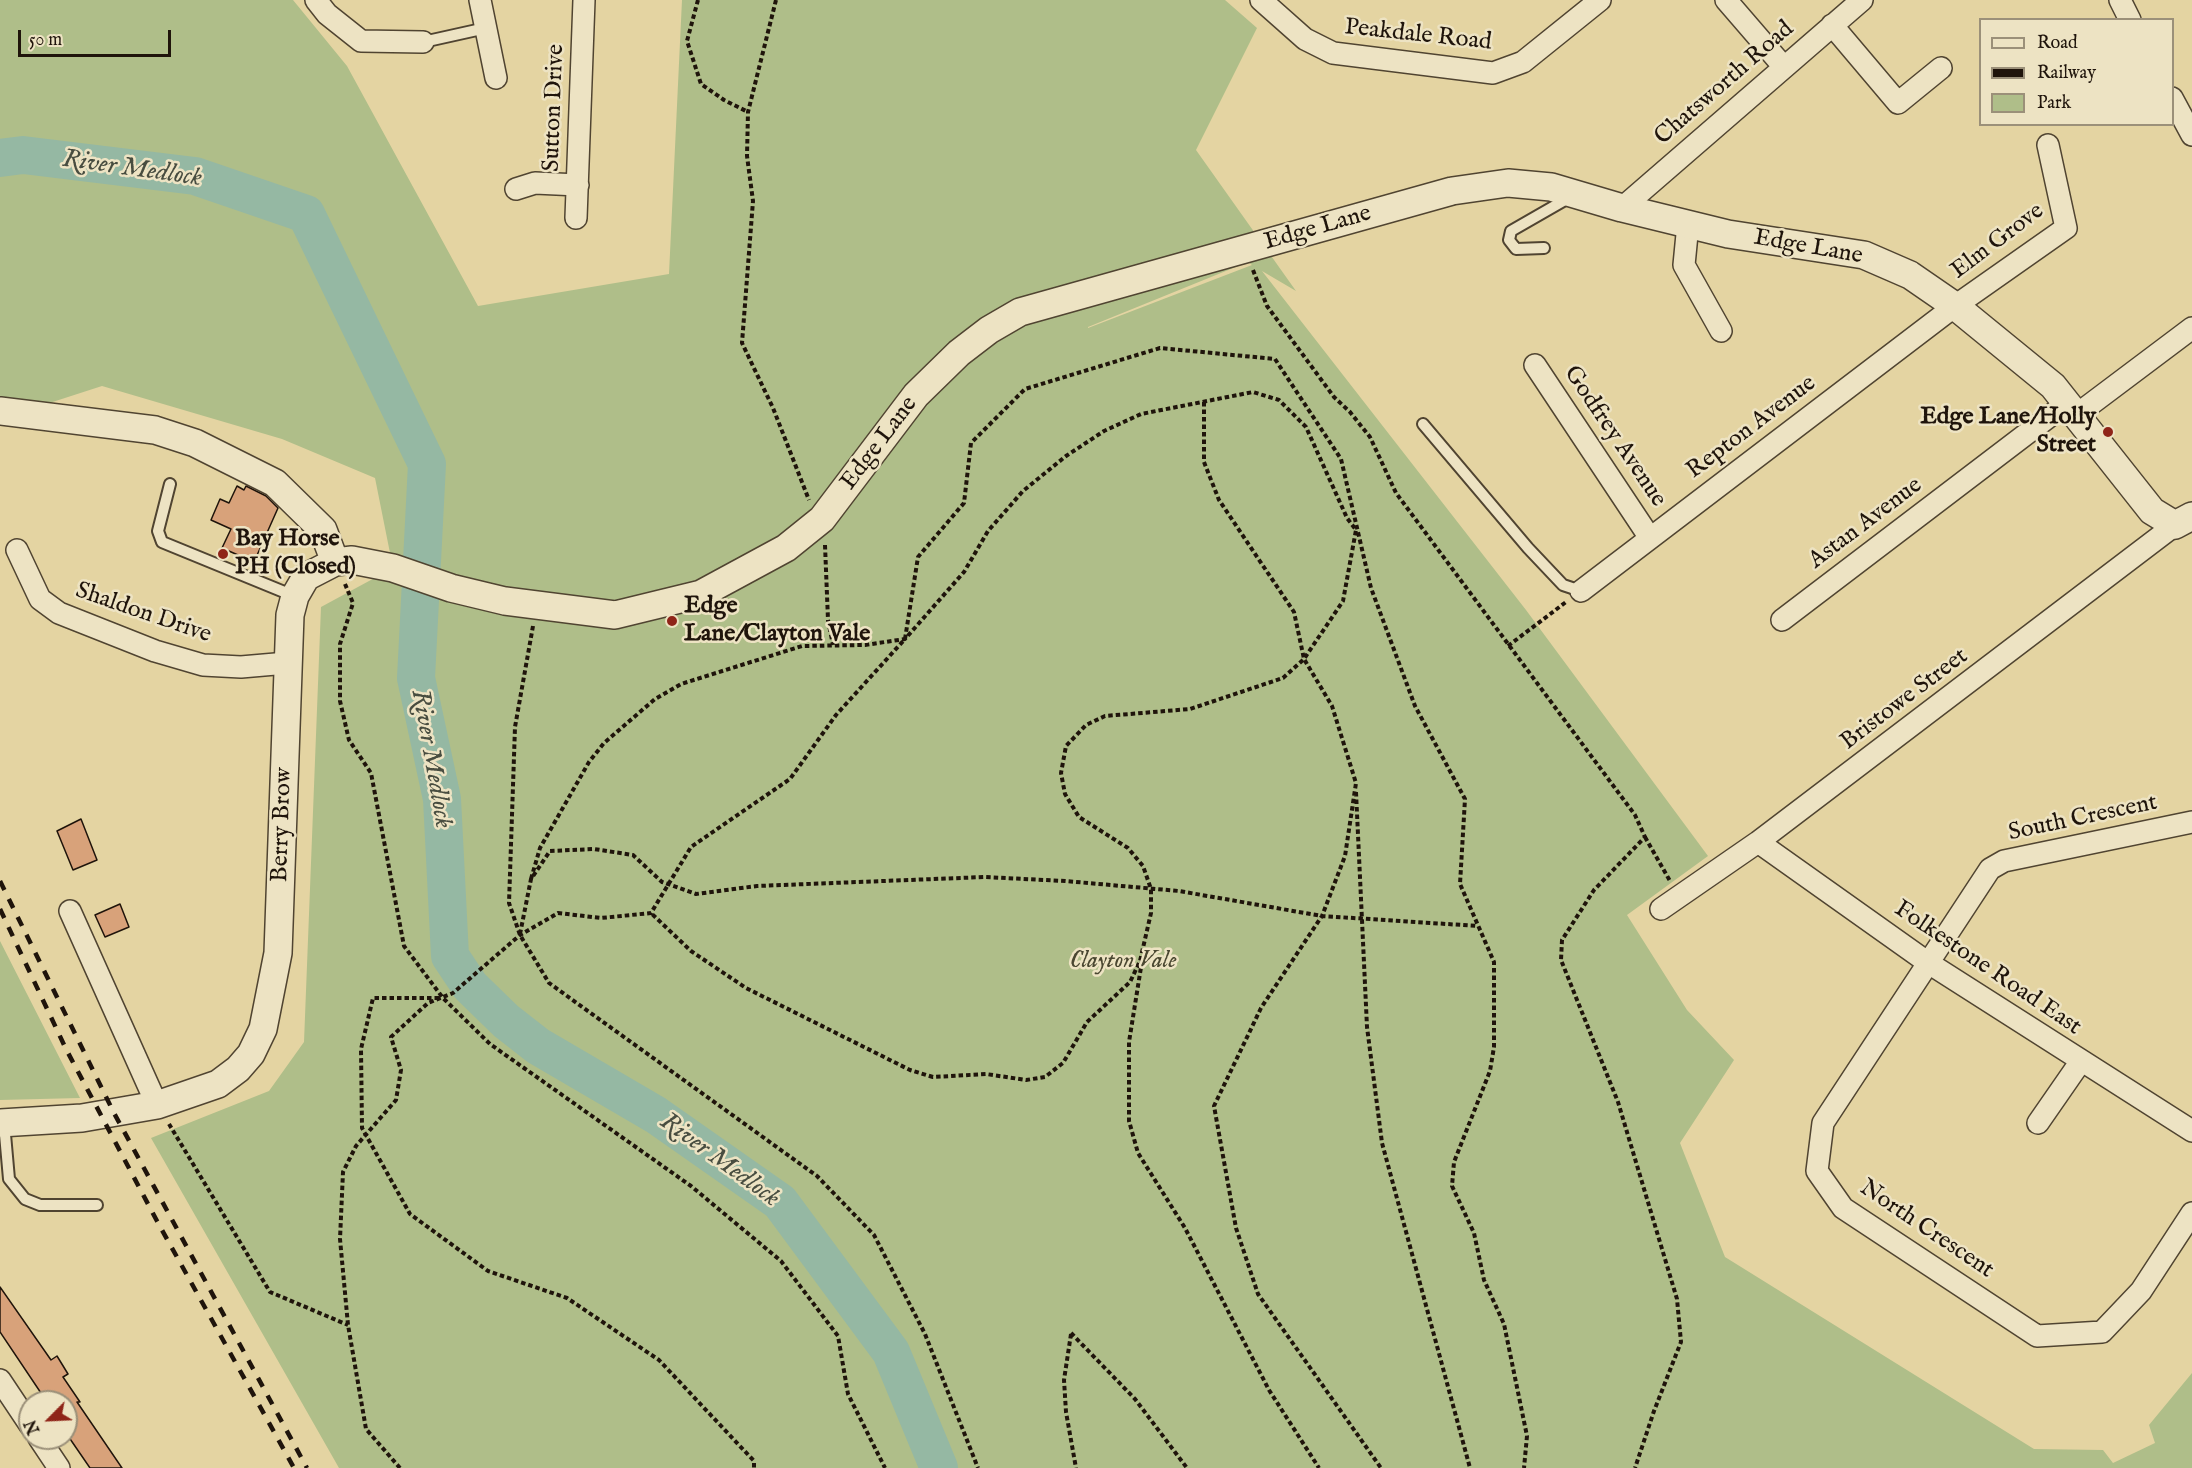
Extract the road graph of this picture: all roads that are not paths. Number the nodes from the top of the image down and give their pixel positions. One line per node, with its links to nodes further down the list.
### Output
1 (316, 0): 12 (street)
2 (480, 0): 11 (street)
3 (584, 0): 19 (street, Sutton Drive)
4 (1261, 0): 5 (street, Peakdale Road)
5 (1600, 0)
6 (1726, 0): 13 (street)
7 (1862, 0): 10 (street, Chatsworth Road)
8 (2120, 0): 9 (street)
9 (2129, 18)
10 (1832, 25): 13 (street, Chatsworth Road); 14 (street)
11 (486, 28): 12 (lane); 15 (street)
12 (423, 42)
13 (1784, 66): 22 (street, Chatsworth Road)
14 (1941, 68)
15 (496, 78)
16 (2174, 102): 17 (street)
17 (2192, 135)
18 (2048, 145): 26 (street, Elm Grove)
19 (578, 185): 20 (street); 23 (street, Sutton Drive)
20 (516, 189)
21 (1575, 194): 22 (street, Edge Lane); 25 (lane); 38 (street, Edge Lane)
22 (1622, 208): 24 (street, Edge Lane)
23 (576, 218)
24 (1688, 225): 26 (street, Edge Lane); 28 (street)
25 (1544, 248)
26 (1955, 306): 30 (street, Edge Lane); 35 (street, Repton Avenue)
27 (2192, 328): 30 (street, Astan Avenue)
28 (1721, 331)
29 (1535, 365): 35 (street, Godfrey Avenue)
30 (2071, 410): 34 (street, Edge Lane); 41 (street, Astan Avenue)
31 (0, 411): 37 (street)
32 (1423, 424): 39 (lane)
33 (170, 484): 40 (lane)
34 (2184, 520): 44 (street, Bristowe Street)
35 (1650, 538): 39 (street, Repton Avenue)
36 (17, 550): 42 (street, Shaldon Drive)
37 (335, 562): 38 (street, Berry Brow); 40 (street, Berry Brow)
38 (393, 568)
39 (1581, 591)
40 (295, 596): 42 (street, Berry Brow)
41 (1782, 621)
42 (287, 663): 49 (street, Berry Brow)
43 (2192, 822): 47 (street, South Crescent)
44 (1758, 842): 45 (street, Bristowe Street); 47 (street, Folkestone Road East)
45 (1660, 909)
46 (70, 911): 49 (street)
47 (1927, 962): 48 (street, Folkestone Road East); 54 (street, North Crescent)
48 (2081, 1061): 51 (street); 52 (street, Folkestone Road East)
49 (157, 1105): 50 (street, Berry Brow)
50 (2, 1123): 53 (lane)
51 (2038, 1123)
52 (2192, 1131)
53 (97, 1205)
54 (2192, 1213)
55 (0, 1380): 56 (street)
56 (18, 1407)
57 (47, 1450): 58 (street)
58 (59, 1468)

